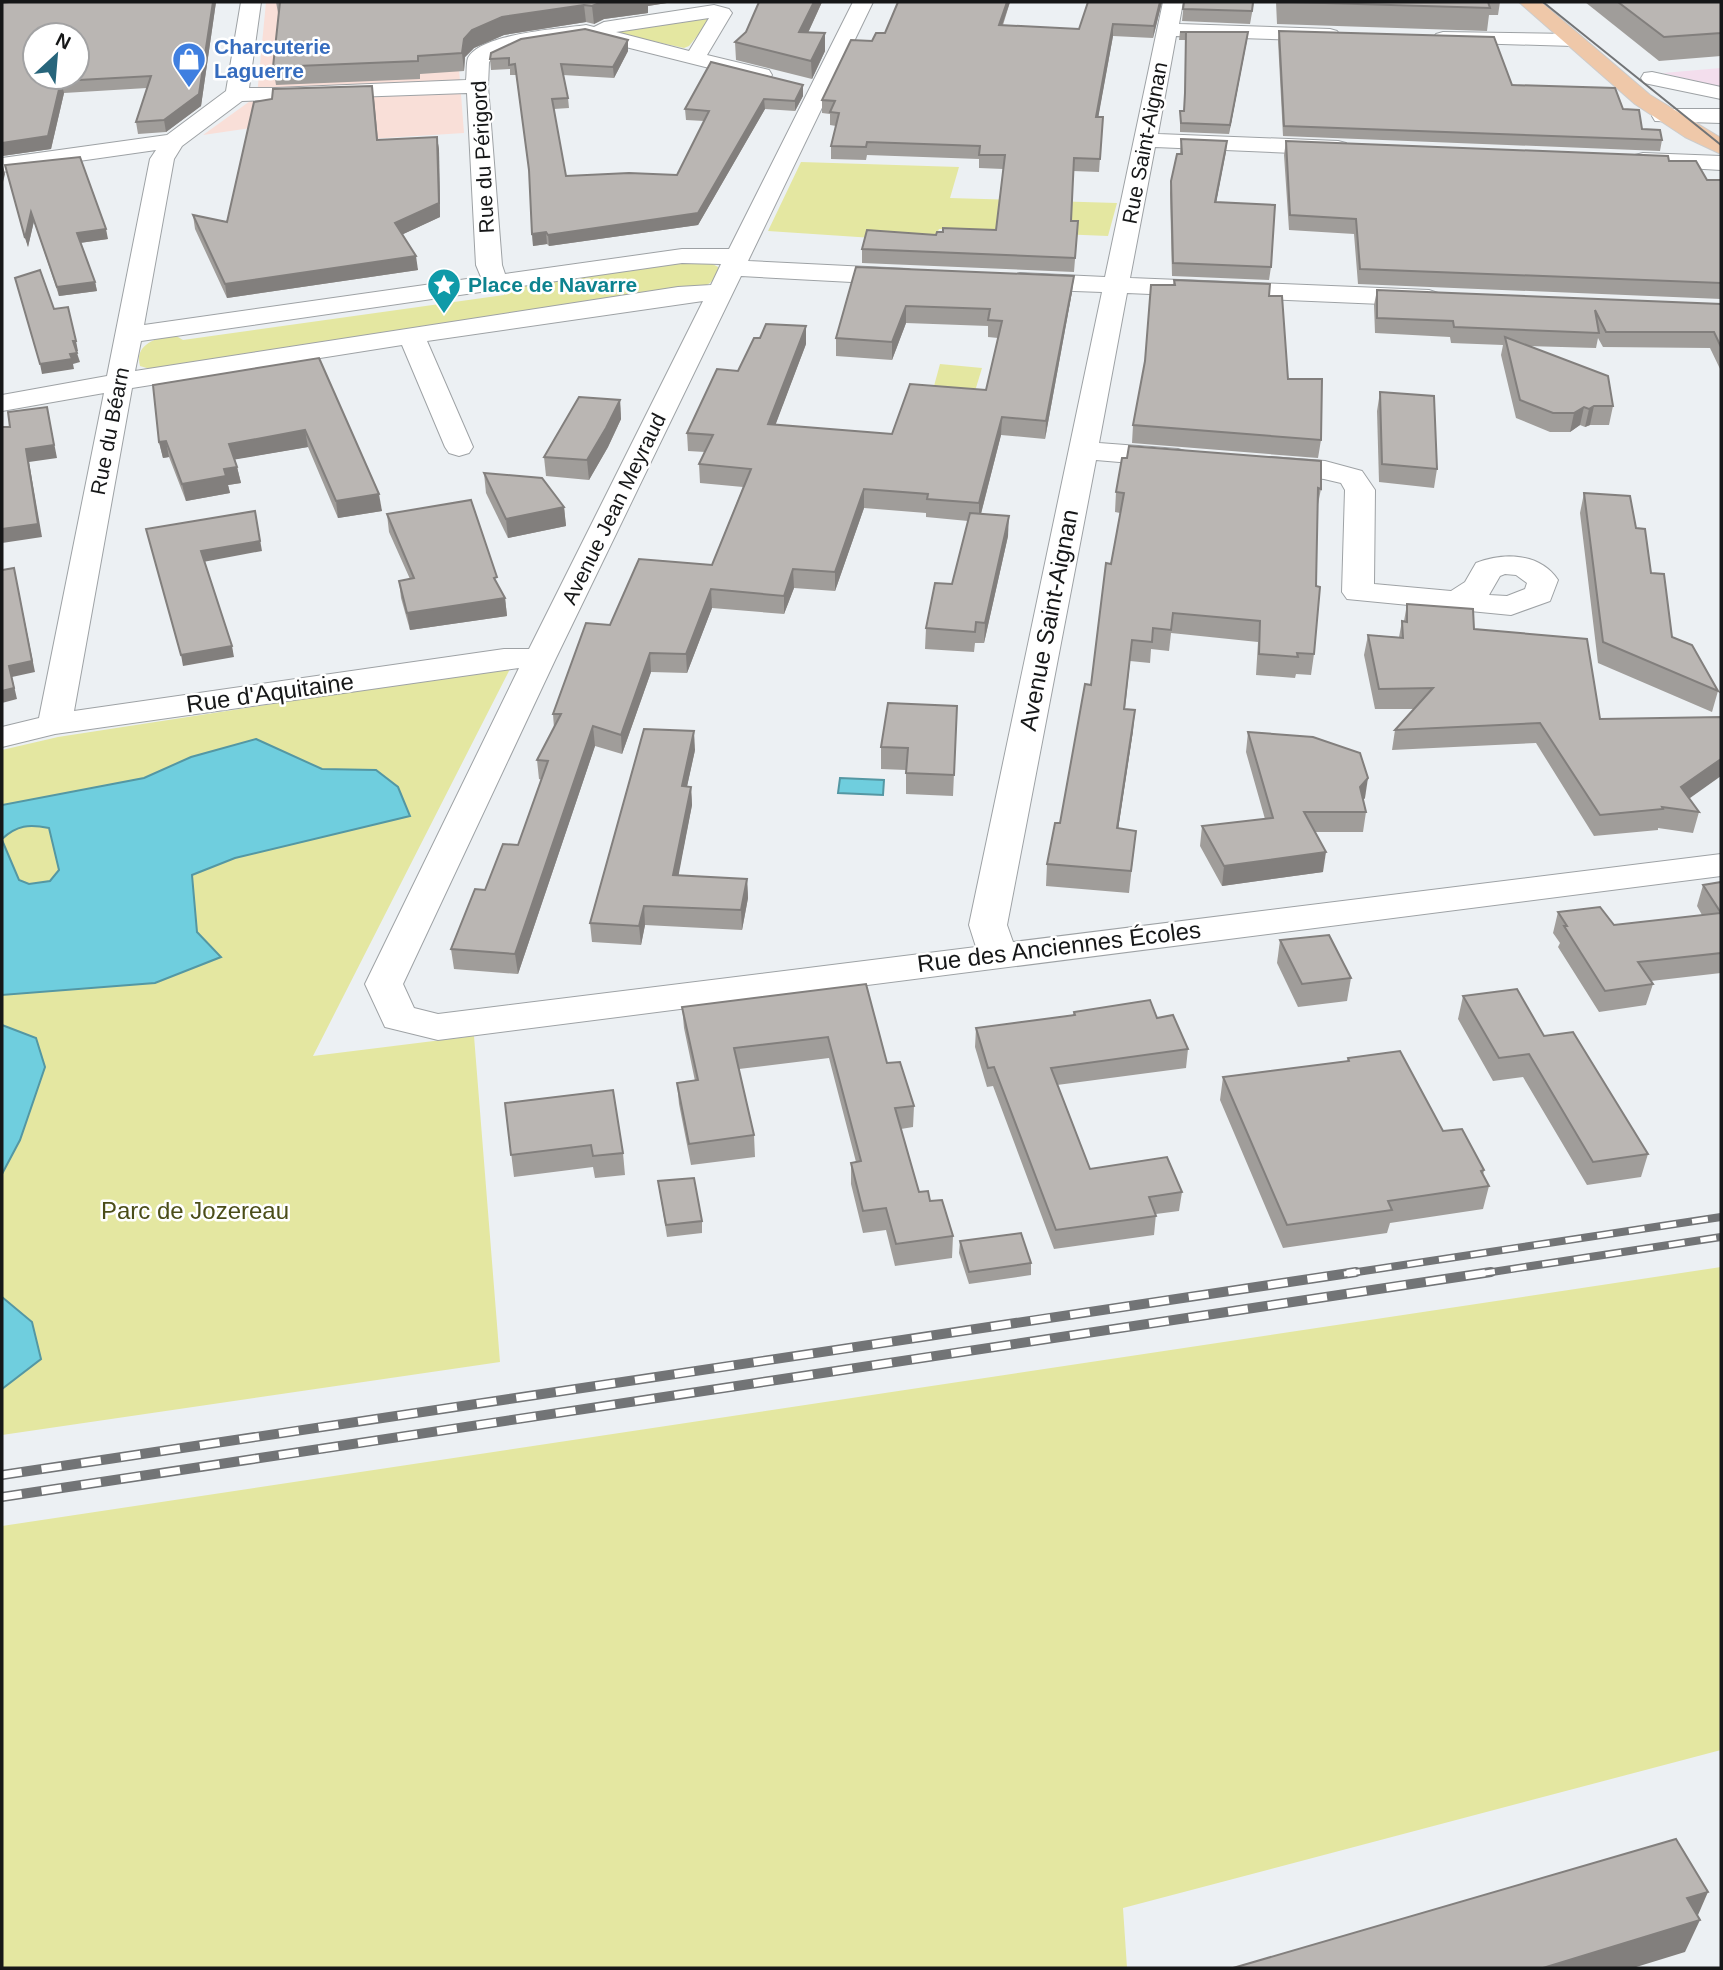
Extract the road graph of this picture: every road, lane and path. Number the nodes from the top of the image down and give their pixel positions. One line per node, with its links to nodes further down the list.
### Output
1 (251, 2): 16 (street)
2 (863, 2): 14 (street, Avenue Jean Meyraud)
3 (1173, 2): 6 (street, Rue Saint-Aignan)
4 (1529, 2): 10 (main road)
5 (1553, 2): 12 (main road)
6 (1168, 30): 8 (street); 20 (street, Rue Saint-Aignan)
7 (586, 31): 11 (street, Rue du Périgord); 11 (street, Rue du Périgord); 13 (street, Rue du Périgord)
8 (1351, 35)
9 (1419, 37): 10 (street)
10 (1573, 40): 19 (main road)
11 (695, 58): 14 (street, Rue du Périgord)
12 (1652, 78): 15 (street); 17 (main road)
13 (477, 86): 16 (street); 31 (street, Rue du Périgord)
14 (802, 86): 28 (street, Avenue Jean Meyraud)
15 (1721, 93)
16 (237, 94): 21 (street)
17 (1692, 105): 18 (street); 19 (street)
18 (1719, 114): 19 (street)
19 (1663, 116): 22 (main road)
20 (1145, 140): 23 (street); 32 (street, Rue Saint-Aignan)
21 (174, 141): 27 (street); 34 (street, Rue du Béarn)
22 (1712, 143): 24 (street)
23 (1362, 149)
24 (1721, 155)
25 (1614, 159): 26 (street)
26 (1721, 163)
27 (2, 165)
28 (730, 273): 29 (street); 31 (street); 35 (street); 43 (street, Avenue Jean Meyraud)
29 (937, 278)
30 (992, 280): 32 (street)
31 (496, 283): 34 (street)
32 (1116, 285): 33 (street); 39 (street, Avenue Saint-Aignan)
33 (1450, 299)
34 (128, 335): 36 (street, Rue du Béarn)
35 (411, 336): 36 (street); 38 (street)
36 (119, 384): 37 (street); 44 (street, Rue du Béarn)
37 (2, 403)
38 (459, 447)
39 (1083, 450): 40 (street); 47 (street, Avenue Saint-Aignan)
40 (1204, 460)
41 (1244, 463): 42 (street)
42 (1455, 602)
43 (540, 658): 44 (street, Rue d'Aquitaine); 48 (street, Avenue Jean Meyraud)
44 (55, 724): 45 (street, Rue d'Aquitaine)
45 (2, 737)
46 (1721, 864): 47 (street, Rue des Anciennes Écoles)
47 (998, 955): 48 (street, Rue des Anciennes Écoles)
48 (399, 1018)

